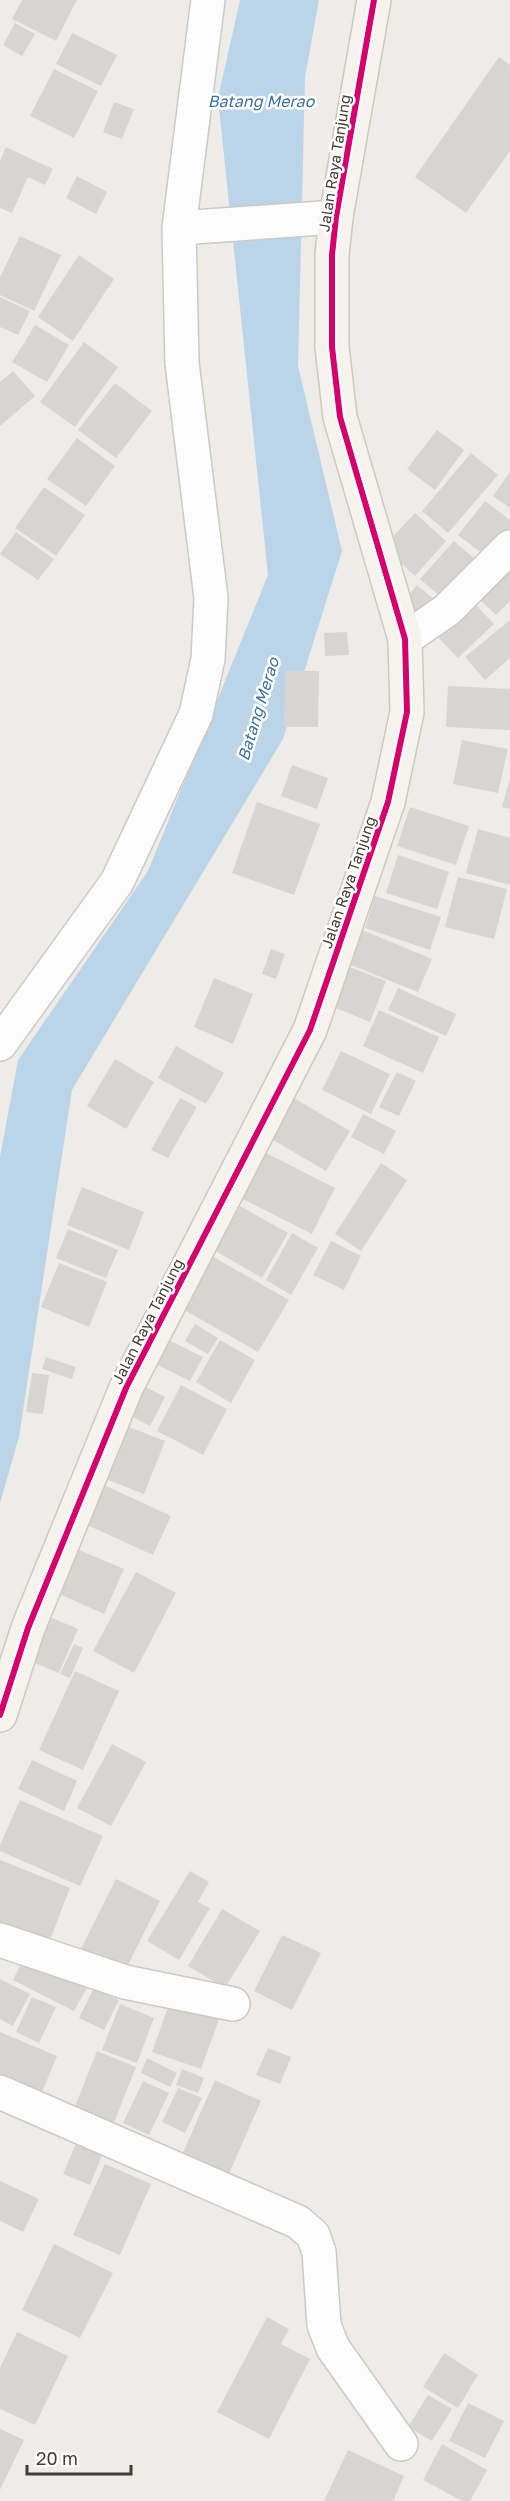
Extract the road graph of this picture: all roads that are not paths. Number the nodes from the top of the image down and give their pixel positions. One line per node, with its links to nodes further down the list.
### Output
1 (208, 0): 4 (street)
2 (374, 0): 3 (street, Jalan Raya Tanjung)
3 (336, 217): 4 (street); 6 (street, Jalan Raya Tanjung)
4 (191, 228): 7 (street)
5 (510, 547): 6 (street)
6 (405, 639): 8 (street, Jalan Raya Tanjung)
7 (0, 1044)
8 (0, 1715)
9 (0, 1940): 10 (street)
10 (233, 2004)
11 (0, 2092): 12 (street)
12 (401, 2444)

